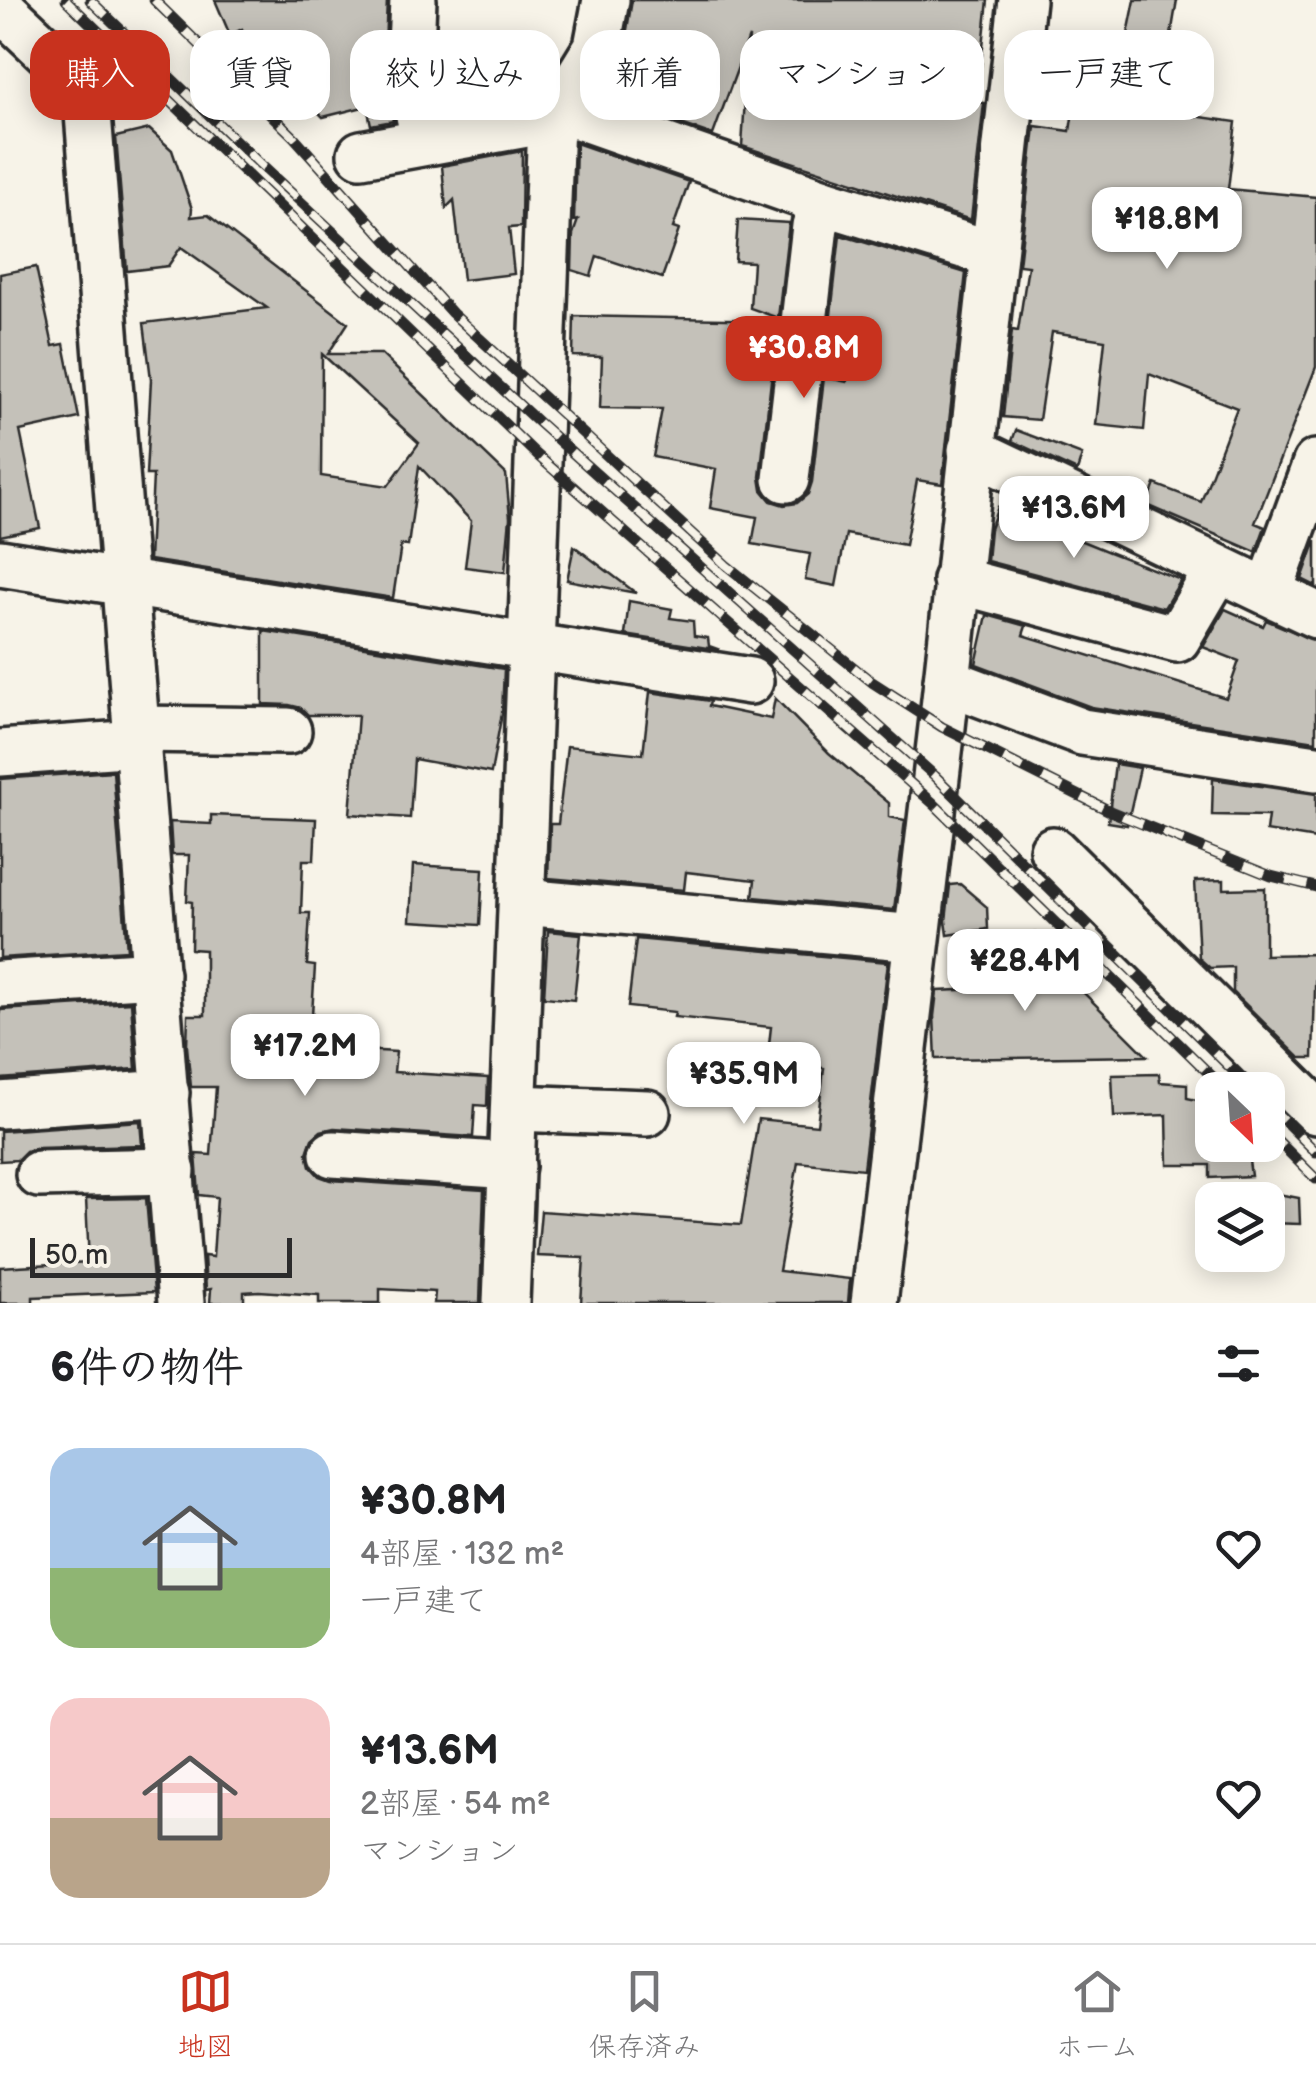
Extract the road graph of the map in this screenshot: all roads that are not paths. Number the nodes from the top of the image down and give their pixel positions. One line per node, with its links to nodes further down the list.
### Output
1 (413, 0): 6 (street)
2 (606, 0): 5 (street)
3 (1022, 0): 9 (street)
4 (0, 7): 16 (street)
5 (550, 122): 6 (street); 8 (street); 19 (street)
6 (424, 141): 7 (street)
7 (361, 154)
8 (824, 202): 9 (street); 12 (street)
9 (992, 254): 10 (street)
10 (971, 450): 14 (street); 15 (street)
11 (1316, 462): 17 (street)
12 (786, 478)
13 (0, 563): 16 (street)
14 (1218, 568): 15 (street); 17 (street)
15 (956, 580): 21 (street)
16 (126, 583): 19 (street); 23 (street)
17 (1269, 592): 18 (street)
18 (1316, 615)
19 (531, 645): 20 (street); 27 (street)
20 (750, 681)
21 (946, 681): 25 (street); 28 (street)
22 (288, 731): 23 (street)
23 (137, 736): 24 (street); 29 (street)
24 (0, 753)
25 (1316, 768)
26 (1054, 850): 34 (street)
27 (523, 902): 28 (street); 33 (street)
28 (916, 938): 42 (street)
29 (156, 974): 30 (street); 31 (street)
30 (0, 984)
31 (166, 1093): 32 (street); 38 (street)
32 (0, 1105)
33 (515, 1108): 35 (street); 37 (street)
34 (1316, 1111)
35 (648, 1113)
36 (332, 1154): 37 (street)
37 (512, 1166): 41 (street)
38 (172, 1172): 39 (street); 40 (street)
39 (39, 1174)
40 (181, 1303)
41 (506, 1303)
42 (874, 1303)

